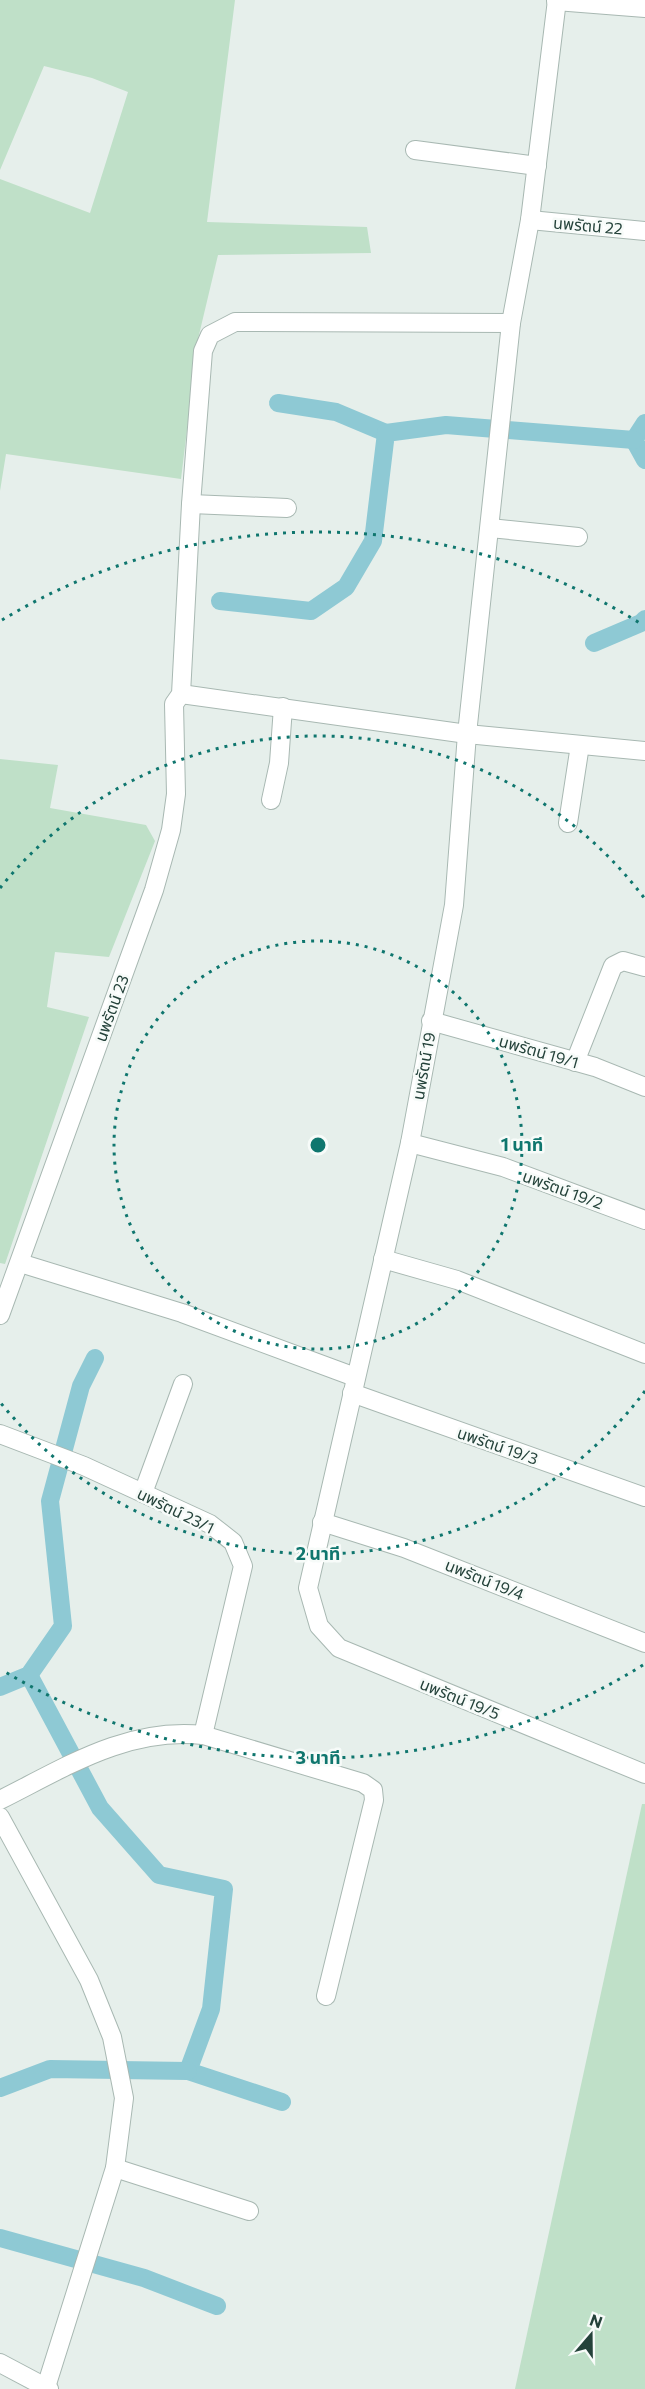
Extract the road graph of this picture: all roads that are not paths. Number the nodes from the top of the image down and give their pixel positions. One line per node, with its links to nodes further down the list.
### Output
1 (557, 1): 2 (street); 4 (street, นพรัตน์ 19)
2 (645, 8)
3 (416, 150): 4 (street)
4 (537, 166): 5 (street, นพรัตน์ 19)
5 (530, 220): 6 (street, นพรัตน์ 22); 7 (street, นพรัตน์ 19)
6 (645, 231)
7 (511, 323): 8 (street, นพรัตน์ 23); 10 (street, นพรัตน์ 19)
8 (190, 504): 9 (street); 12 (street, นพรัตน์ 23)
9 (287, 508)
10 (490, 528): 11 (street); 14 (street, นพรัตน์ 19)
11 (578, 537)
12 (181, 694): 13 (street); 26 (street, นพรัตน์ 23)
13 (283, 707): 14 (street); 17 (street)
14 (467, 734): 15 (street); 20 (street, นพรัตน์ 19)
15 (580, 745): 16 (street); 18 (street)
16 (645, 751)
17 (272, 800)
18 (568, 823)
19 (645, 967): 21 (street)
20 (430, 1021): 21 (street, นพรัตน์ 19/1); 23 (street, นพรัตน์ 19)
21 (575, 1062): 22 (street, นพรัตน์ 19/1)
22 (645, 1087)
23 (410, 1143): 24 (street, นพรัตน์ 19/2); 25 (street, นพรัตน์ 19)
24 (645, 1220)
25 (383, 1259): 28 (street); 30 (street, นพรัตน์ 19)
26 (20, 1263): 27 (street, นพรัตน์ 23); 30 (street, นพรัตน์ 19/3)
27 (0, 1315)
28 (645, 1354)
29 (183, 1384): 32 (street)
30 (354, 1385): 33 (street, นพรัตน์ 19/3); 34 (street, นพรัตน์ 19)
31 (0, 1434): 32 (street, นพรัตน์ 23/1)
32 (143, 1493): 37 (street, นพรัตน์ 23/1)
33 (645, 1497)
34 (322, 1522): 35 (street, นพรัตน์ 19); 36 (street, นพรัตน์ 19/4)
35 (308, 1588): 38 (street, นพรัตน์ 19/5)
36 (645, 1643)
37 (203, 1735): 39 (street); 41 (street)
38 (645, 1774)
39 (0, 1800)
40 (0, 1817): 42 (street)
41 (326, 1996)
42 (115, 2168): 43 (street); 45 (street)
43 (249, 2211)
44 (0, 2363): 45 (street)
45 (47, 2388)

